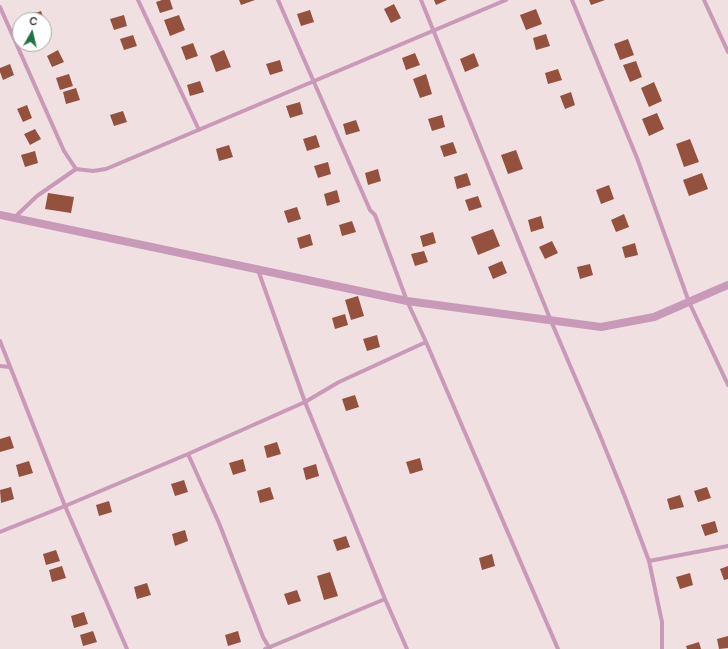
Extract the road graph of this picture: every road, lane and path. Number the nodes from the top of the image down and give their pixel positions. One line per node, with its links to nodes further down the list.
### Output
1 (138, 0): 11 (lane)
2 (278, 0): 10 (lane)
3 (421, 0): 8 (lane)
4 (506, 0): 8 (lane)
5 (572, 0): 18 (lane)
6 (704, 0): 9 (lane)
7 (0, 7): 12 (lane)
8 (434, 31): 10 (lane); 19 (lane)
9 (728, 52)
10 (314, 82): 11 (lane); 17 (lane)
11 (199, 130): 12 (lane)
12 (76, 169): 14 (lane)
13 (0, 215): 14 (street)
14 (15, 218): 15 (street)
15 (258, 269): 17 (street); 25 (lane)
16 (728, 285): 18 (street)
17 (407, 301): 19 (street); 21 (lane)
18 (689, 302): 19 (street); 24 (lane)
19 (551, 320): 30 (lane)
20 (0, 341): 23 (lane)
21 (426, 342): 25 (lane); 35 (lane)
22 (0, 366): 23 (lane)
23 (10, 367): 27 (lane)
24 (728, 385)
25 (305, 402): 26 (lane); 31 (lane)
26 (188, 454): 27 (lane); 32 (lane)
27 (65, 506): 28 (lane); 33 (lane)
28 (0, 532)
29 (728, 546): 30 (lane)
30 (649, 561): 36 (lane)
31 (385, 599): 32 (lane); 34 (lane)
32 (268, 648)
33 (127, 649)
34 (407, 649)
35 (558, 649)
36 (662, 649)

